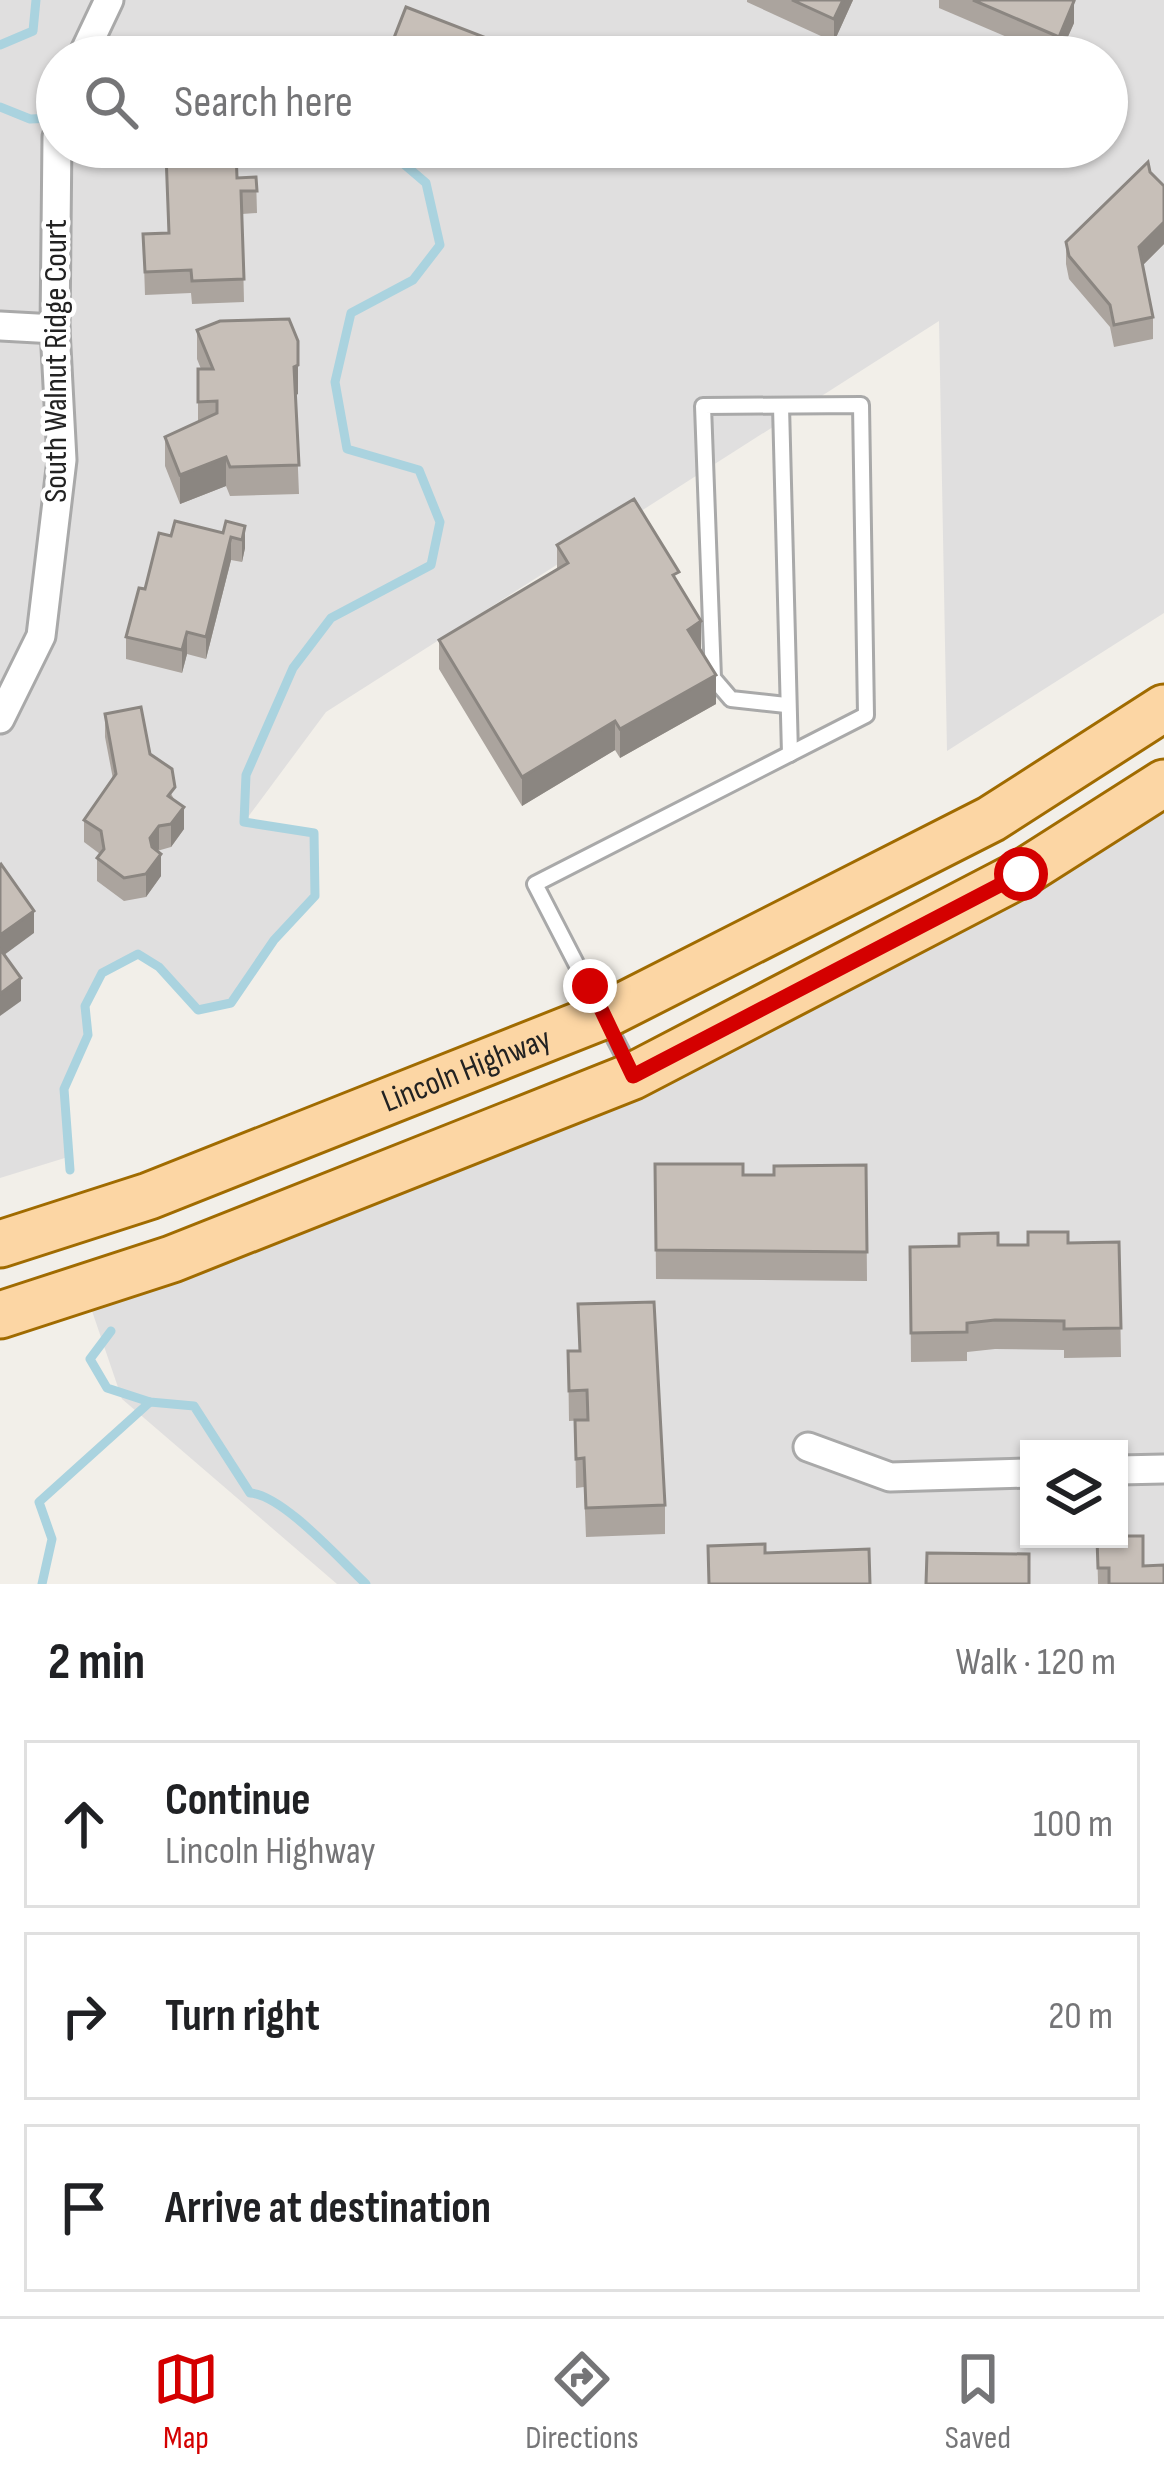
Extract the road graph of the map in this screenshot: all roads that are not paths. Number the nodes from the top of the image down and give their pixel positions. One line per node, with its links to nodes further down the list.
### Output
1 (109, 0): 2 (street)
2 (92, 36)
3 (57, 168): 5 (street, South Walnut Ridge Court)
4 (0, 326): 5 (street)
5 (56, 329): 9 (street, South Walnut Ridge Court)
6 (781, 406): 7 (lane); 7 (lane); 10 (lane)
7 (786, 705): 10 (lane)
8 (1164, 707): 12 (main road, Lincoln Highway)
9 (0, 719)
10 (790, 754): 12 (lane)
11 (1164, 783): 13 (main road, Lincoln Highway)
12 (605, 1015): 13 (lane); 14 (main road, Lincoln Highway)
13 (633, 1076): 15 (main road, Lincoln Highway)
14 (0, 1244)
15 (0, 1315)
16 (808, 1447): 19 (street)
17 (1164, 1469): 18 (street)
18 (1128, 1470)
19 (1020, 1473)

